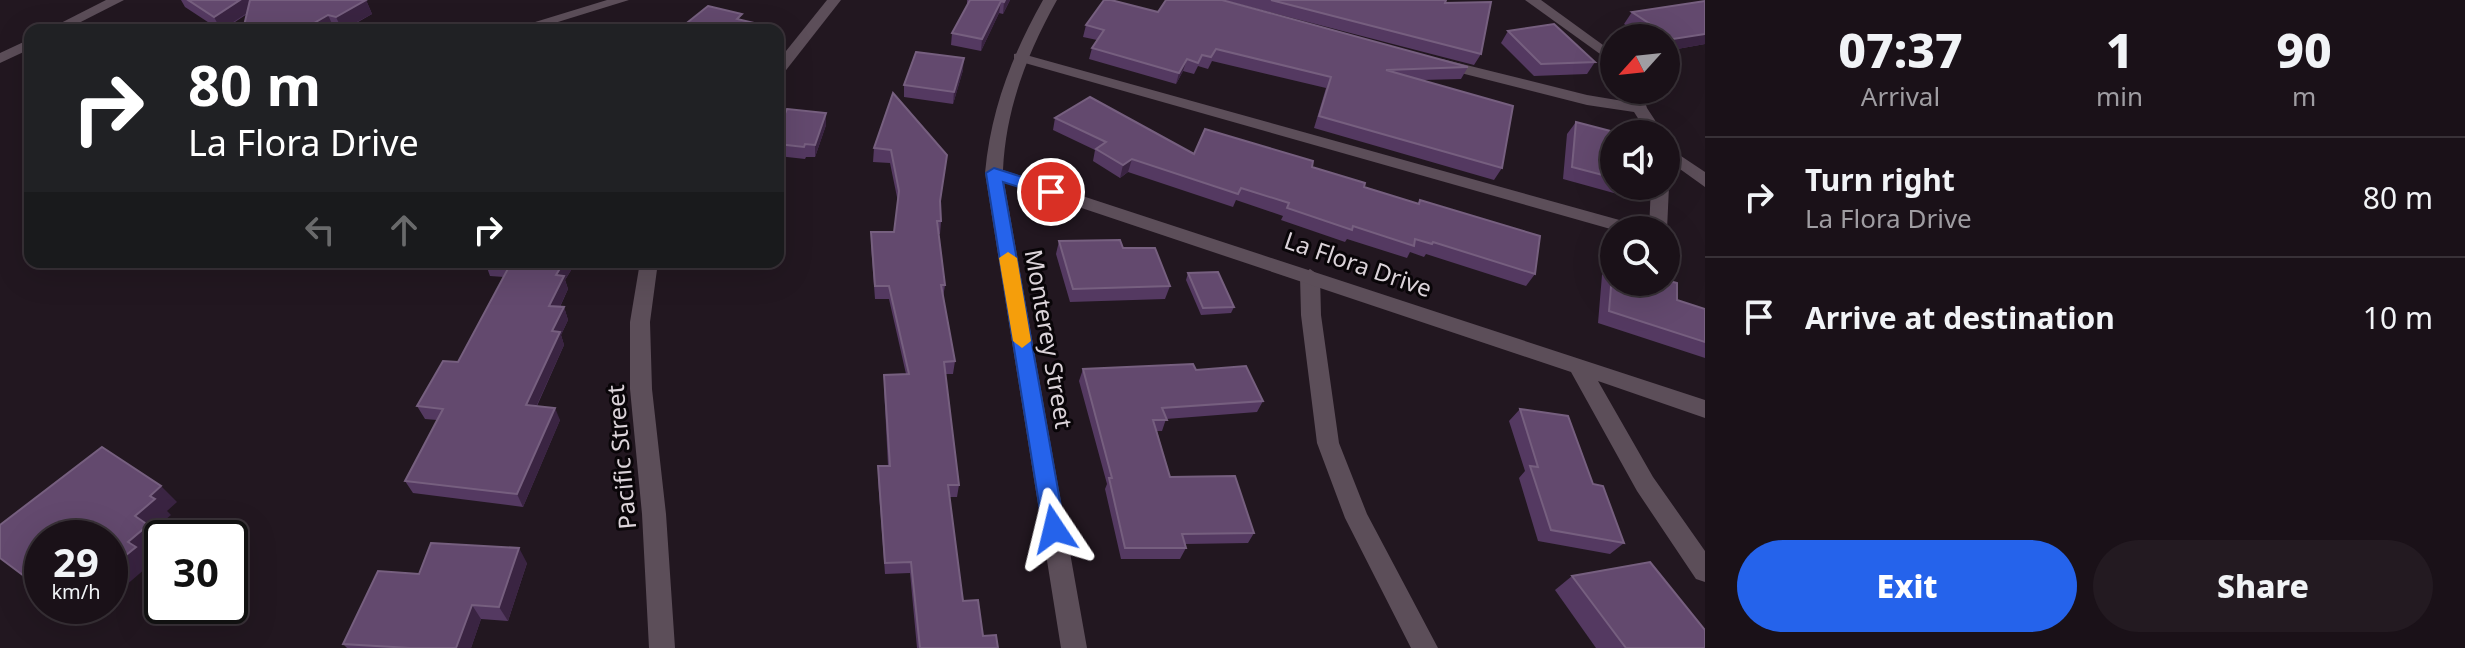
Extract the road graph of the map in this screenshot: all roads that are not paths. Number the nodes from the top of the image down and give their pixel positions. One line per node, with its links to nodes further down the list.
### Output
1 (117, 0): 6 (street)
2 (622, 0): 7 (street)
3 (834, 0): 13 (street)
4 (1050, 0): 10 (street, Monterey Street)
5 (1532, 0): 9 (street)
6 (67, 24)
7 (537, 24)
8 (24, 46): 12 (street)
9 (1600, 50)
10 (1019, 57): 18 (street, Monterey Street); 20 (street)
11 (1420, 58): 15 (street)
12 (0, 59)
13 (784, 63)
14 (1638, 104): 15 (street)
15 (1639, 108): 16 (street)
16 (1647, 120)
17 (1680, 162): 19 (street)
18 (994, 173): 22 (street, La Flora Drive); 27 (street, Monterey Street)
19 (1705, 181)
20 (1600, 220)
21 (648, 268): 26 (street, Pacific Street)
22 (1310, 276): 23 (street, La Flora Drive); 28 (street)
23 (1580, 369): 24 (street, La Flora Drive); 25 (street)
24 (1705, 409)
25 (1705, 571)
26 (662, 648)
27 (1074, 648)
28 (1425, 648)

